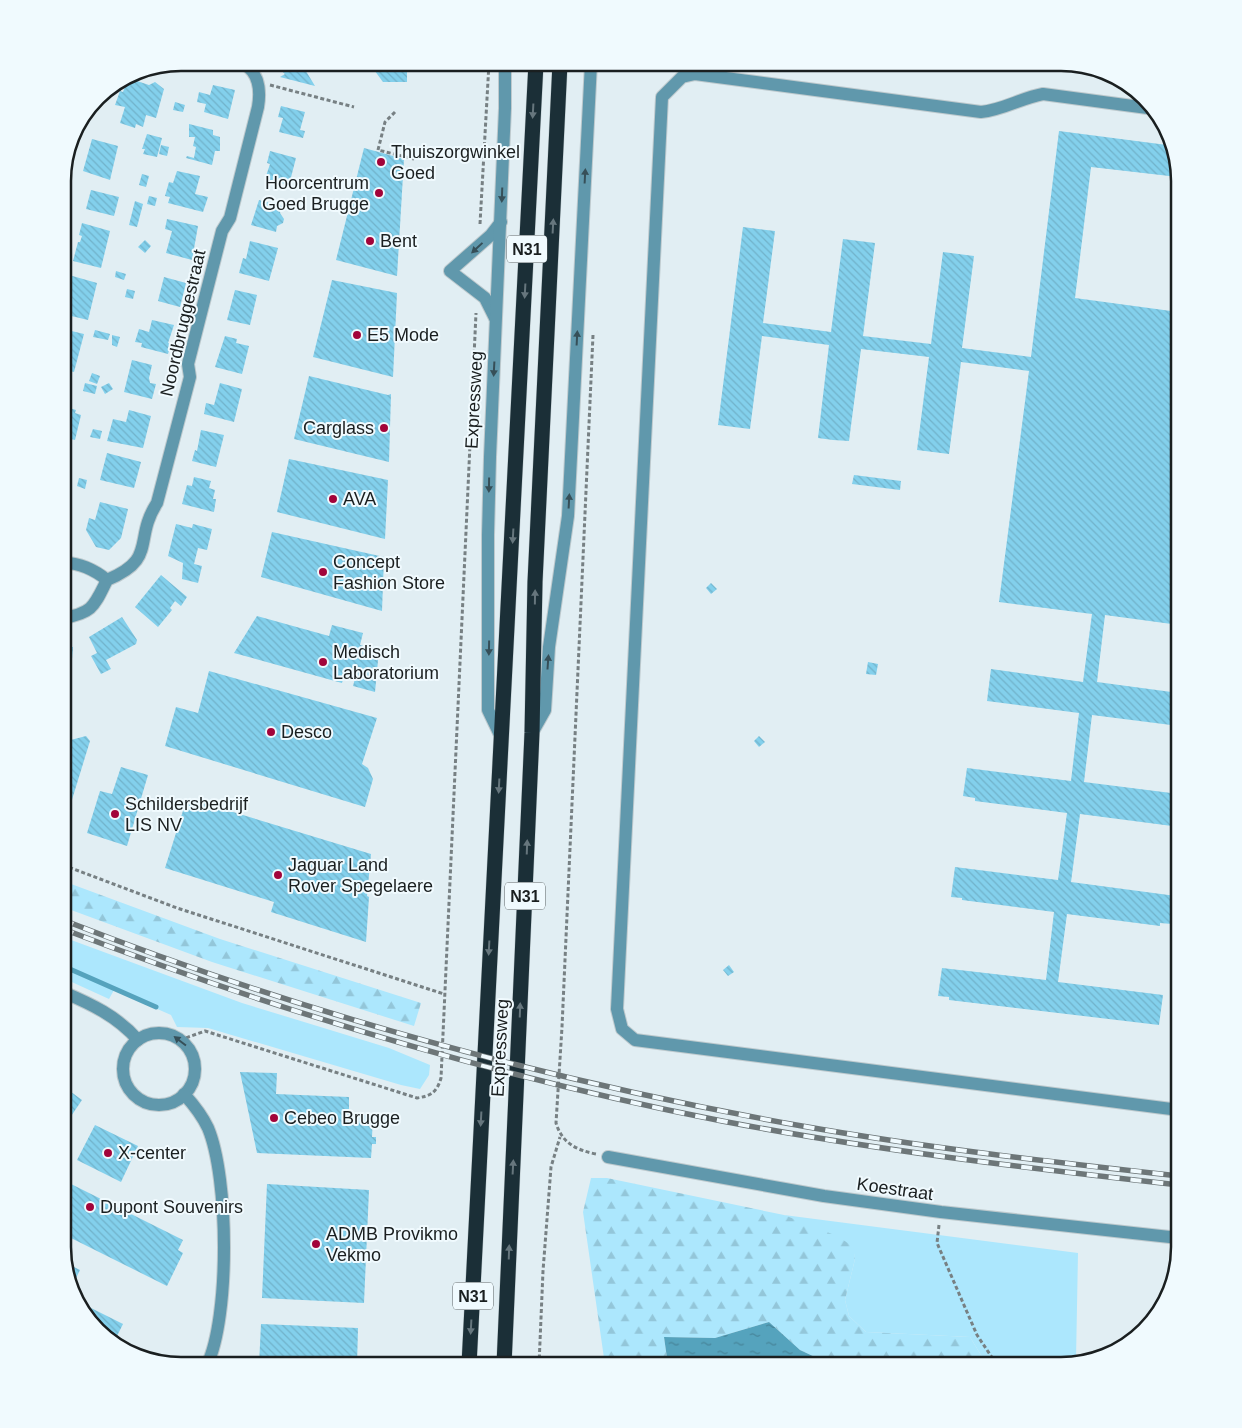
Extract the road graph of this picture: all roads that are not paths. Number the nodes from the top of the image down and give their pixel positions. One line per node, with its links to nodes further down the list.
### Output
1 (253, 71): 10 (street, Noordbruggestraat)
2 (505, 71): 7 (street, Expressweg / N31, one-way to 7)
3 (536, 71): 13 (highway, Expressweg / N31, one-way to 13)
4 (560, 71): 12 (highway, Expressweg / N31, one-way to 4)
5 (591, 71): 12 (street, Expressweg / N31, one-way to 5)
6 (1143, 107): 17 (street)
7 (501, 222): 8 (street, Expressweg / N31); 8 (street, one-way to 8)
8 (496, 321): 13 (street, Expressweg / N31, one-way to 13)
9 (71, 562): 10 (street)
10 (107, 580): 11 (street)
11 (71, 617)
12 (532, 733): 22 (highway, Expressweg / N31, one-way to 12)
13 (502, 737): 21 (highway, Expressweg / N31, one-way to 21)
14 (71, 995): 15 (street)
15 (138, 1040): 16 (street, one-way to 15); 16 (street)
16 (184, 1094): 20 (street)
17 (1171, 1109)
18 (608, 1156): 19 (street, Koestraat)
19 (1171, 1237)
20 (211, 1357)
21 (470, 1357)
22 (504, 1357)

